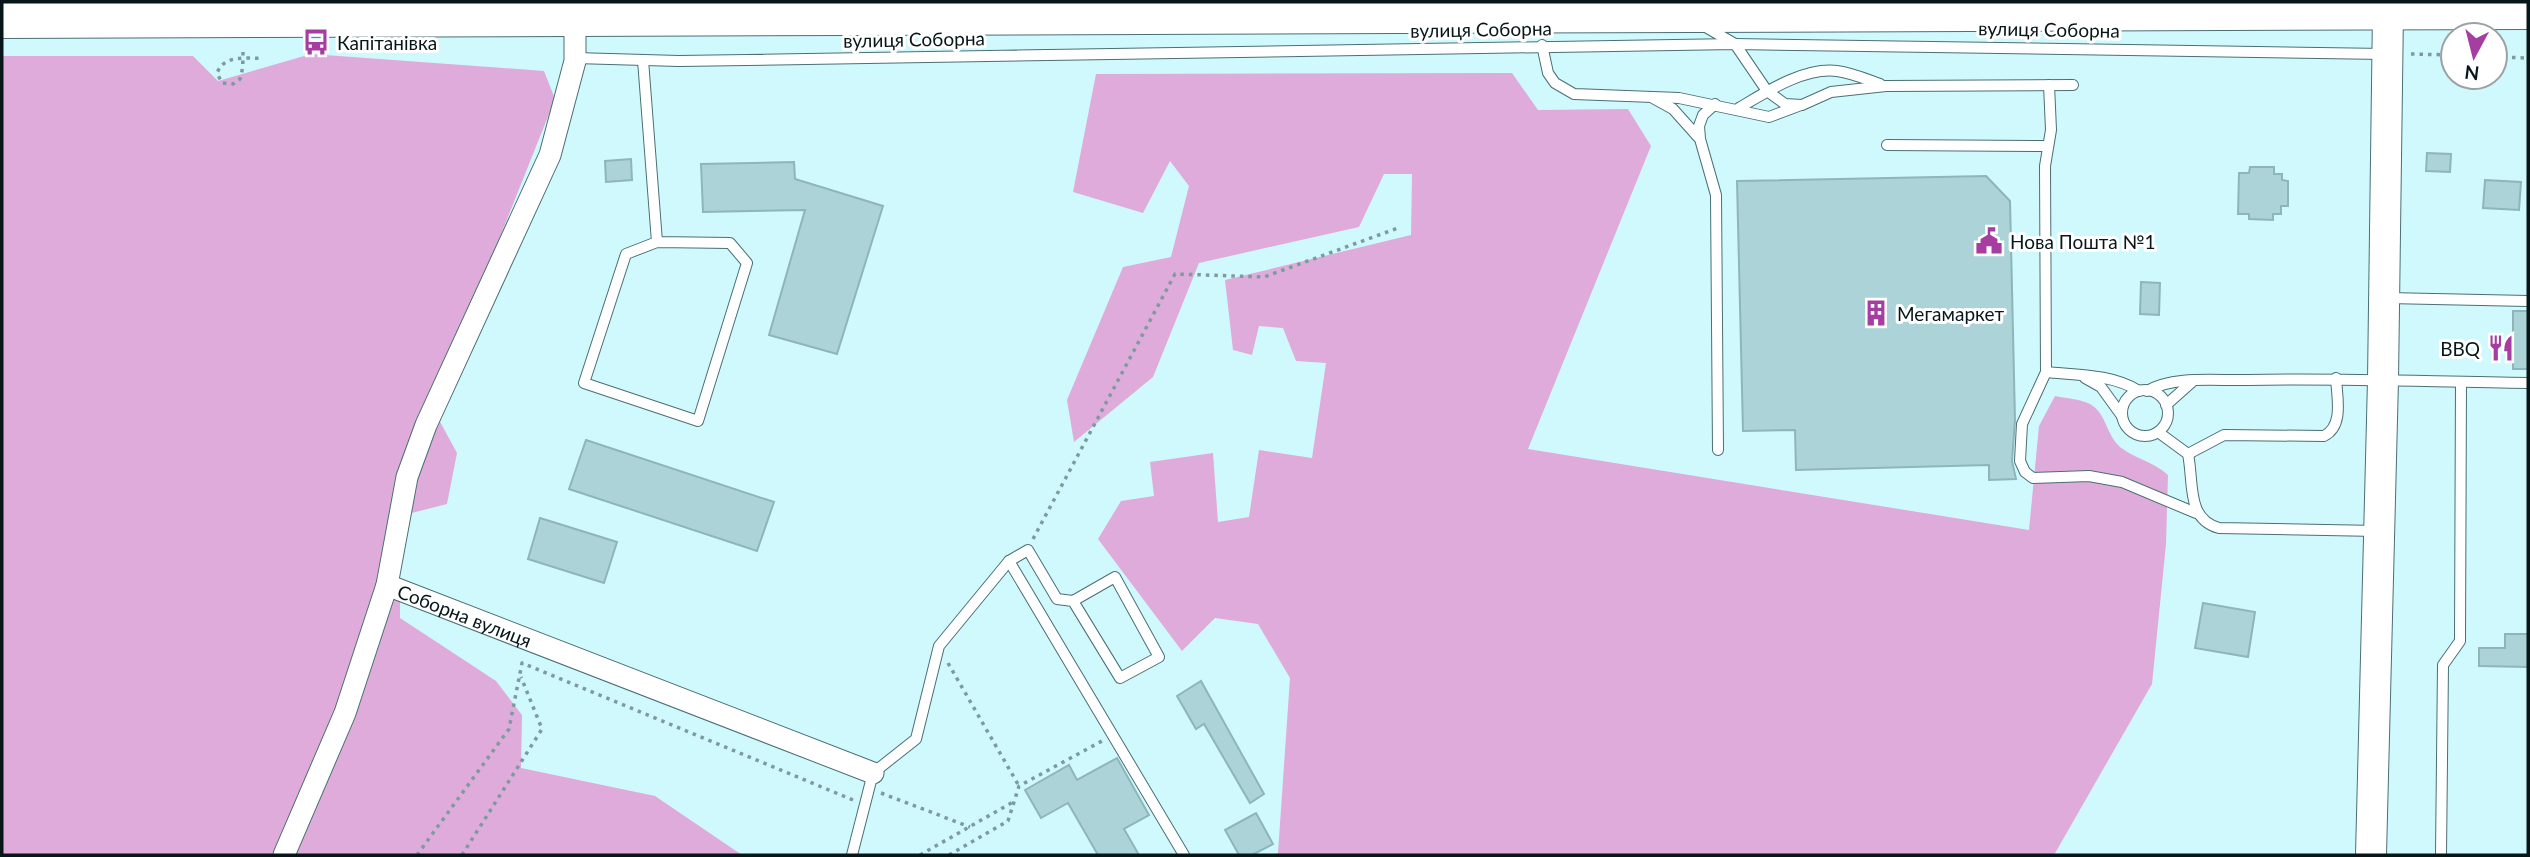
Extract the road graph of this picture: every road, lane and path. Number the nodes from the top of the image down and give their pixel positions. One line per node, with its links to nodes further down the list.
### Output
1 (2528, 10): 2 (highway)
2 (2388, 11): 3 (highway); 9 (main road)
3 (1669, 12): 4 (highway); 6 (lane)
4 (575, 16): 5 (highway); 13 (street, Соборна вулиця)
5 (2, 19)
6 (1735, 44): 7 (lane, вулиця Соборна); 9 (lane, вулиця Соборна); 20 (lane)
7 (1542, 45): 16 (lane, вулиця Соборна); 21 (lane)
8 (243, 52): 15 (path)
9 (2388, 54): 10 (path); 30 (main road)
10 (2439, 55)
11 (2509, 57): 14 (path)
12 (263, 58): 15 (path)
13 (575, 58): 16 (lane, вулиця Соборна); 49 (street, Соборна вулиця)
14 (2528, 58)
15 (243, 59): 15 (path)
16 (643, 60): 29 (lane)
17 (2049, 85): 18 (lane); 19 (lane); 27 (lane)
18 (2073, 85)
19 (1886, 86): 20 (lane); 23 (lane)
20 (1767, 91): 23 (lane); 24 (lane)
21 (1651, 96): 22 (lane); 25 (lane)
22 (1715, 104): 24 (lane); 25 (lane)
23 (1801, 105): 24 (lane)
24 (1739, 108)
25 (1700, 139): 43 (lane)
26 (1887, 145): 27 (lane)
27 (2048, 146): 32 (lane)
28 (1398, 228): 47 (path)
29 (657, 242): 29 (lane)
30 (2384, 298): 31 (lane); 35 (main road)
31 (2528, 301)
32 (2046, 372): 33 (lane); 45 (lane)
33 (2080, 375): 39 (lane); 41 (lane)
34 (2336, 378): 35 (lane); 36 (lane); 44 (lane)
35 (2383, 380): 37 (lane); 46 (main road)
36 (2193, 381): 39 (lane); 40 (lane)
37 (2461, 382): 38 (lane); 67 (lane)
38 (2528, 383)
39 (2143, 391): 40 (lane); 41 (lane)
40 (2166, 405): 42 (lane)
41 (2122, 416): 42 (lane)
42 (2158, 432): 44 (lane)
43 (1718, 450)
44 (2188, 454): 45 (lane)
45 (2196, 513): 46 (lane)
46 (2379, 531): 66 (main road)
47 (1028, 550): 48 (lane); 50 (lane)
48 (1009, 561): 51 (lane); 53 (lane)
49 (387, 585): 54 (street, Соборна вулиця); 59 (street)
50 (1073, 601): 50 (lane)
51 (939, 646): 54 (lane); 55 (path)
52 (520, 675): 57 (path); 60 (path); 61 (path)
53 (1113, 735): 55 (path); 65 (lane)
54 (871, 780): 57 (lane); 58 (path)
55 (1018, 786): 56 (path)
56 (1013, 802): 58 (path); 64 (path)
57 (865, 805): 62 (lane)
58 (970, 827): 63 (path)
59 (284, 855)
60 (417, 855)
61 (462, 855)
62 (852, 855)
63 (919, 855)
64 (949, 855)
65 (1184, 855)
66 (2371, 855)
67 (2441, 855)

